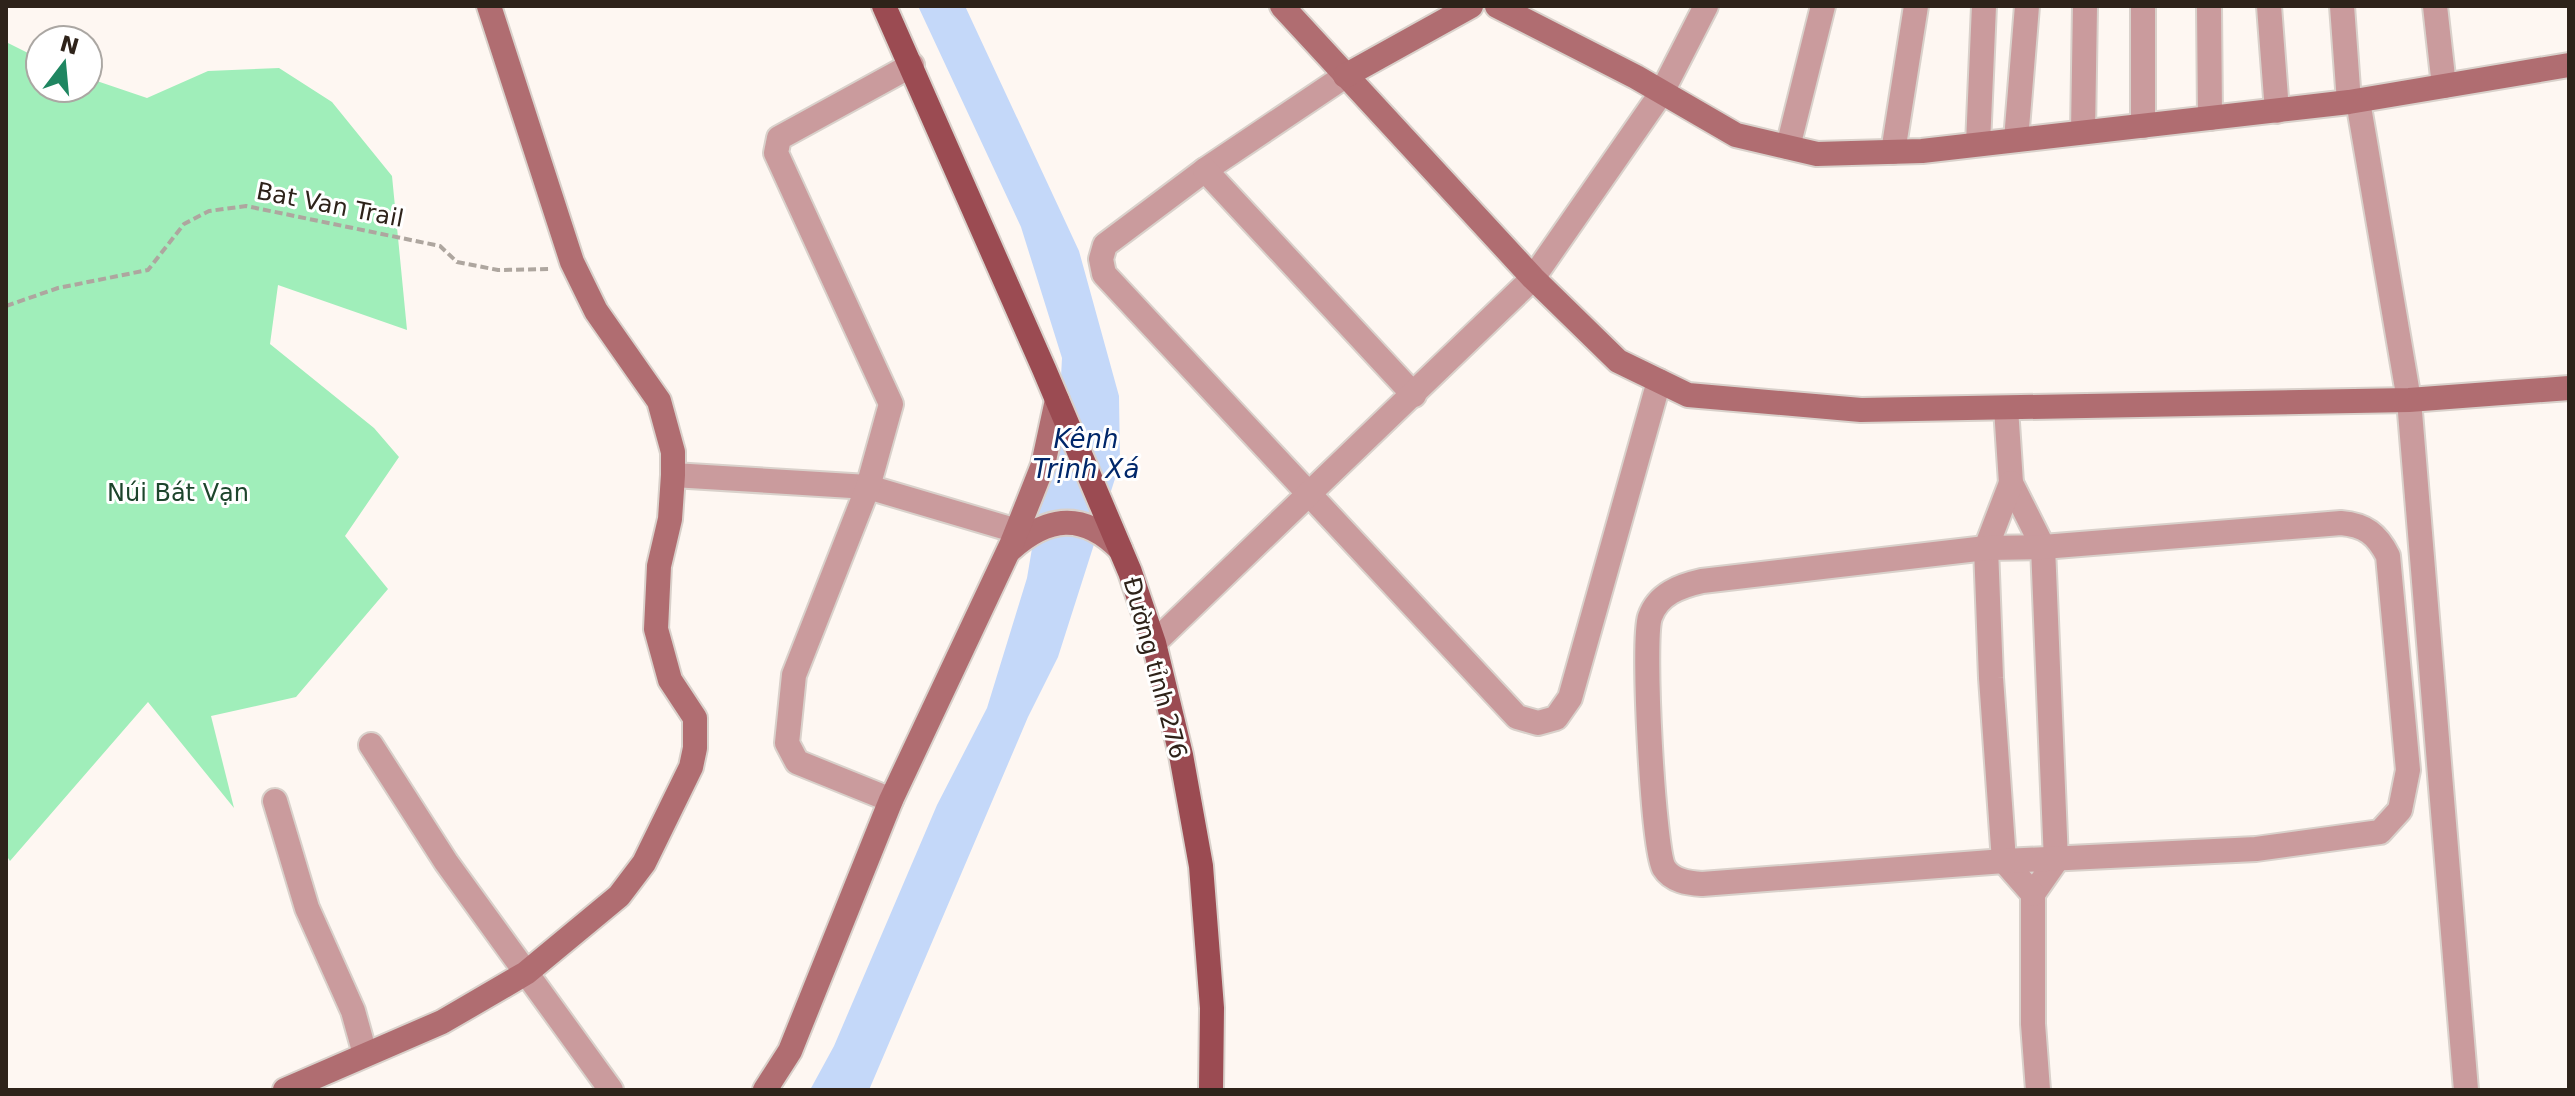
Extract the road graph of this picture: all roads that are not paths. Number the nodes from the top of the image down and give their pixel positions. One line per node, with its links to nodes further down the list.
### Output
1 (489, 6): 40 (main road)
2 (884, 6): 18 (main road, Đường tỉnh 276)
3 (1282, 6): 20 (main road)
4 (1471, 6): 20 (main road)
5 (1497, 6): 17 (main road)
6 (1706, 6): 22 (street)
7 (1823, 6): 30 (street)
8 (1916, 6): 31 (street)
9 (1984, 6): 29 (street)
10 (2027, 6): 28 (street)
11 (2085, 6): 27 (street)
12 (2143, 6): 26 (street)
13 (2209, 6): 25 (street)
14 (2269, 6): 24 (street)
15 (2342, 6): 23 (street)
16 (2435, 6): 21 (street)
17 (1532, 13): 22 (main road)
18 (912, 65): 37 (main road, Đường tỉnh 276); 42 (street)
19 (2569, 65): 21 (main road)
20 (1345, 76): 32 (street); 33 (main road)
21 (2444, 86): 23 (main road)
22 (1662, 92): 30 (main road); 33 (street)
23 (2354, 102): 24 (main road); 38 (street)
24 (2277, 111): 25 (main road)
25 (2210, 118): 26 (main road)
26 (2143, 126): 27 (main road)
27 (2083, 132): 28 (main road)
28 (2016, 140): 29 (main road)
29 (1978, 144): 31 (main road)
30 (1788, 147): 31 (main road)
31 (1893, 152)
32 (1205, 170): 36 (street); 43 (street)
33 (1533, 278): 34 (main road); 36 (street)
34 (1659, 381): 39 (main road); 43 (street)
35 (2569, 388): 38 (main road)
36 (1414, 395): 43 (street)
37 (1057, 400): 44 (main road); 47 (main road, Đường tỉnh 276)
38 (2409, 400): 39 (main road); 62 (street)
39 (2006, 408): 41 (street)
40 (673, 475): 42 (street); 55 (main road)
41 (2011, 483): 45 (street); 46 (street)
42 (868, 487): 44 (street); 50 (street)
43 (1309, 497): 48 (street)
44 (1013, 540): 47 (main road); 50 (main road)
45 (2043, 547): 46 (street); 53 (street); 53 (street)
46 (1986, 548): 52 (street); 52 (street)
47 (1120, 549): 48 (main road, Đường tỉnh 276)
48 (1154, 643): 60 (main road, Đường tỉnh 276)
49 (371, 745): 55 (street)
50 (891, 800): 59 (main road)
51 (275, 801): 56 (street)
52 (2004, 861): 53 (street); 54 (street)
53 (2056, 861): 54 (street)
54 (2033, 894): 61 (street)
55 (526, 973): 56 (main road); 58 (street)
56 (365, 1054): 57 (main road)
57 (285, 1090)
58 (611, 1090)
59 (765, 1090)
60 (1211, 1090)
61 (2038, 1090)
62 (2466, 1090)

